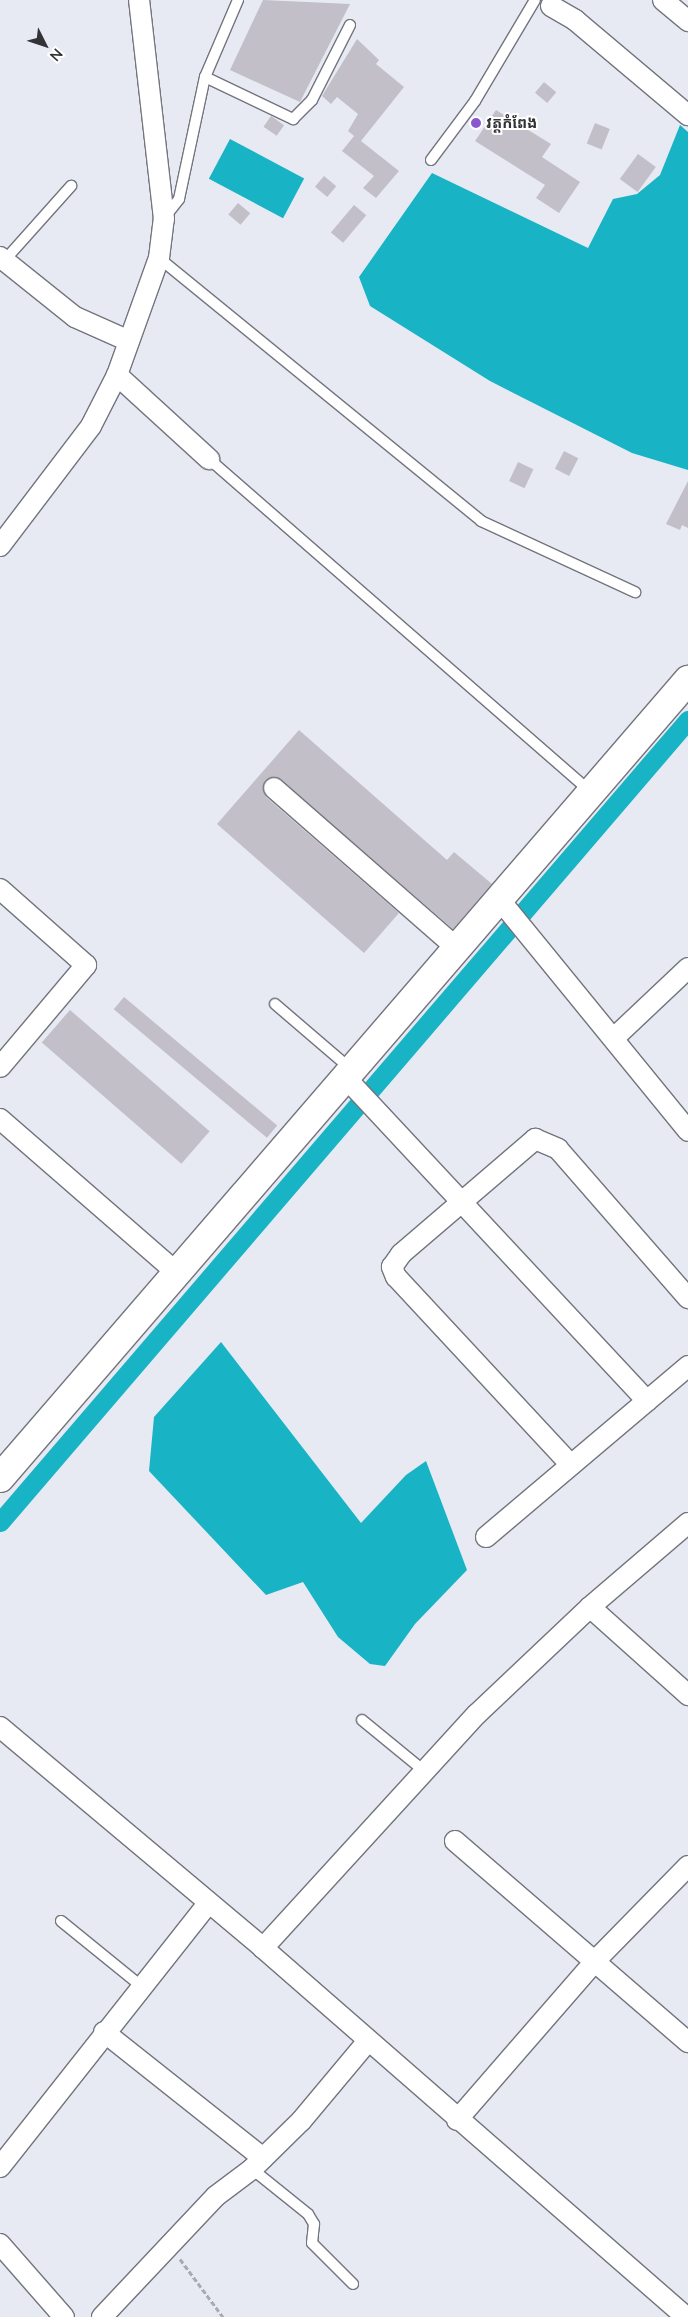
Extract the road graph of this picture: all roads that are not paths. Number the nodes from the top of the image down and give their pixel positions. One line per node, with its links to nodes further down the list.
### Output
1 (139, 0): 11 (street)
2 (238, 0): 7 (lane)
3 (663, 0): 5 (street)
4 (541, 2): 8 (street); 9 (lane)
5 (688, 21)
6 (350, 25): 7 (lane)
7 (205, 77): 11 (lane)
8 (688, 115)
9 (431, 160)
10 (71, 186): 13 (lane)
11 (164, 219): 12 (street)
12 (159, 258): 14 (street); 18 (lane)
13 (2, 259): 14 (street)
14 (130, 341): 15 (street)
15 (117, 375): 16 (street); 17 (street)
16 (209, 459): 21 (lane)
17 (0, 546)
18 (635, 592)
19 (688, 680): 21 (street)
20 (274, 788): 24 (street)
21 (592, 792): 23 (street)
22 (0, 889): 28 (street)
23 (510, 912): 24 (street); 27 (street)
24 (457, 948): 29 (street)
25 (688, 968): 27 (street)
26 (275, 1004): 29 (lane)
27 (614, 1038): 31 (street)
28 (0, 1067)
29 (350, 1078): 32 (street); 33 (street)
30 (0, 1119): 33 (street)
31 (688, 1131)
32 (462, 1201): 34 (street); 36 (street); 37 (street)
33 (177, 1273): 38 (street)
34 (688, 1298)
35 (688, 1366): 36 (street)
36 (647, 1400): 37 (street)
37 (571, 1465): 40 (street)
38 (0, 1478)
39 (688, 1524): 41 (street)
40 (486, 1537)
41 (590, 1607): 42 (street); 45 (street)
42 (688, 1695)
43 (362, 1720): 45 (lane)
44 (0, 1727): 48 (street)
45 (424, 1772): 50 (street)
46 (455, 1841): 51 (street)
47 (688, 1866): 51 (street)
48 (209, 1902): 50 (street); 52 (street)
49 (61, 1921): 52 (lane)
50 (263, 1948): 54 (street)
51 (595, 1961): 55 (street); 56 (street)
52 (140, 1986): 53 (street)
53 (104, 2032): 57 (street); 58 (street)
54 (367, 2042): 56 (street); 57 (street)
55 (688, 2042)
56 (458, 2120): 63 (street)
57 (258, 2164): 60 (lane); 62 (street)
58 (0, 2167)
59 (0, 2244): 61 (street)
60 (353, 2284)
61 (64, 2317)
62 (102, 2317)
63 (686, 2317)

